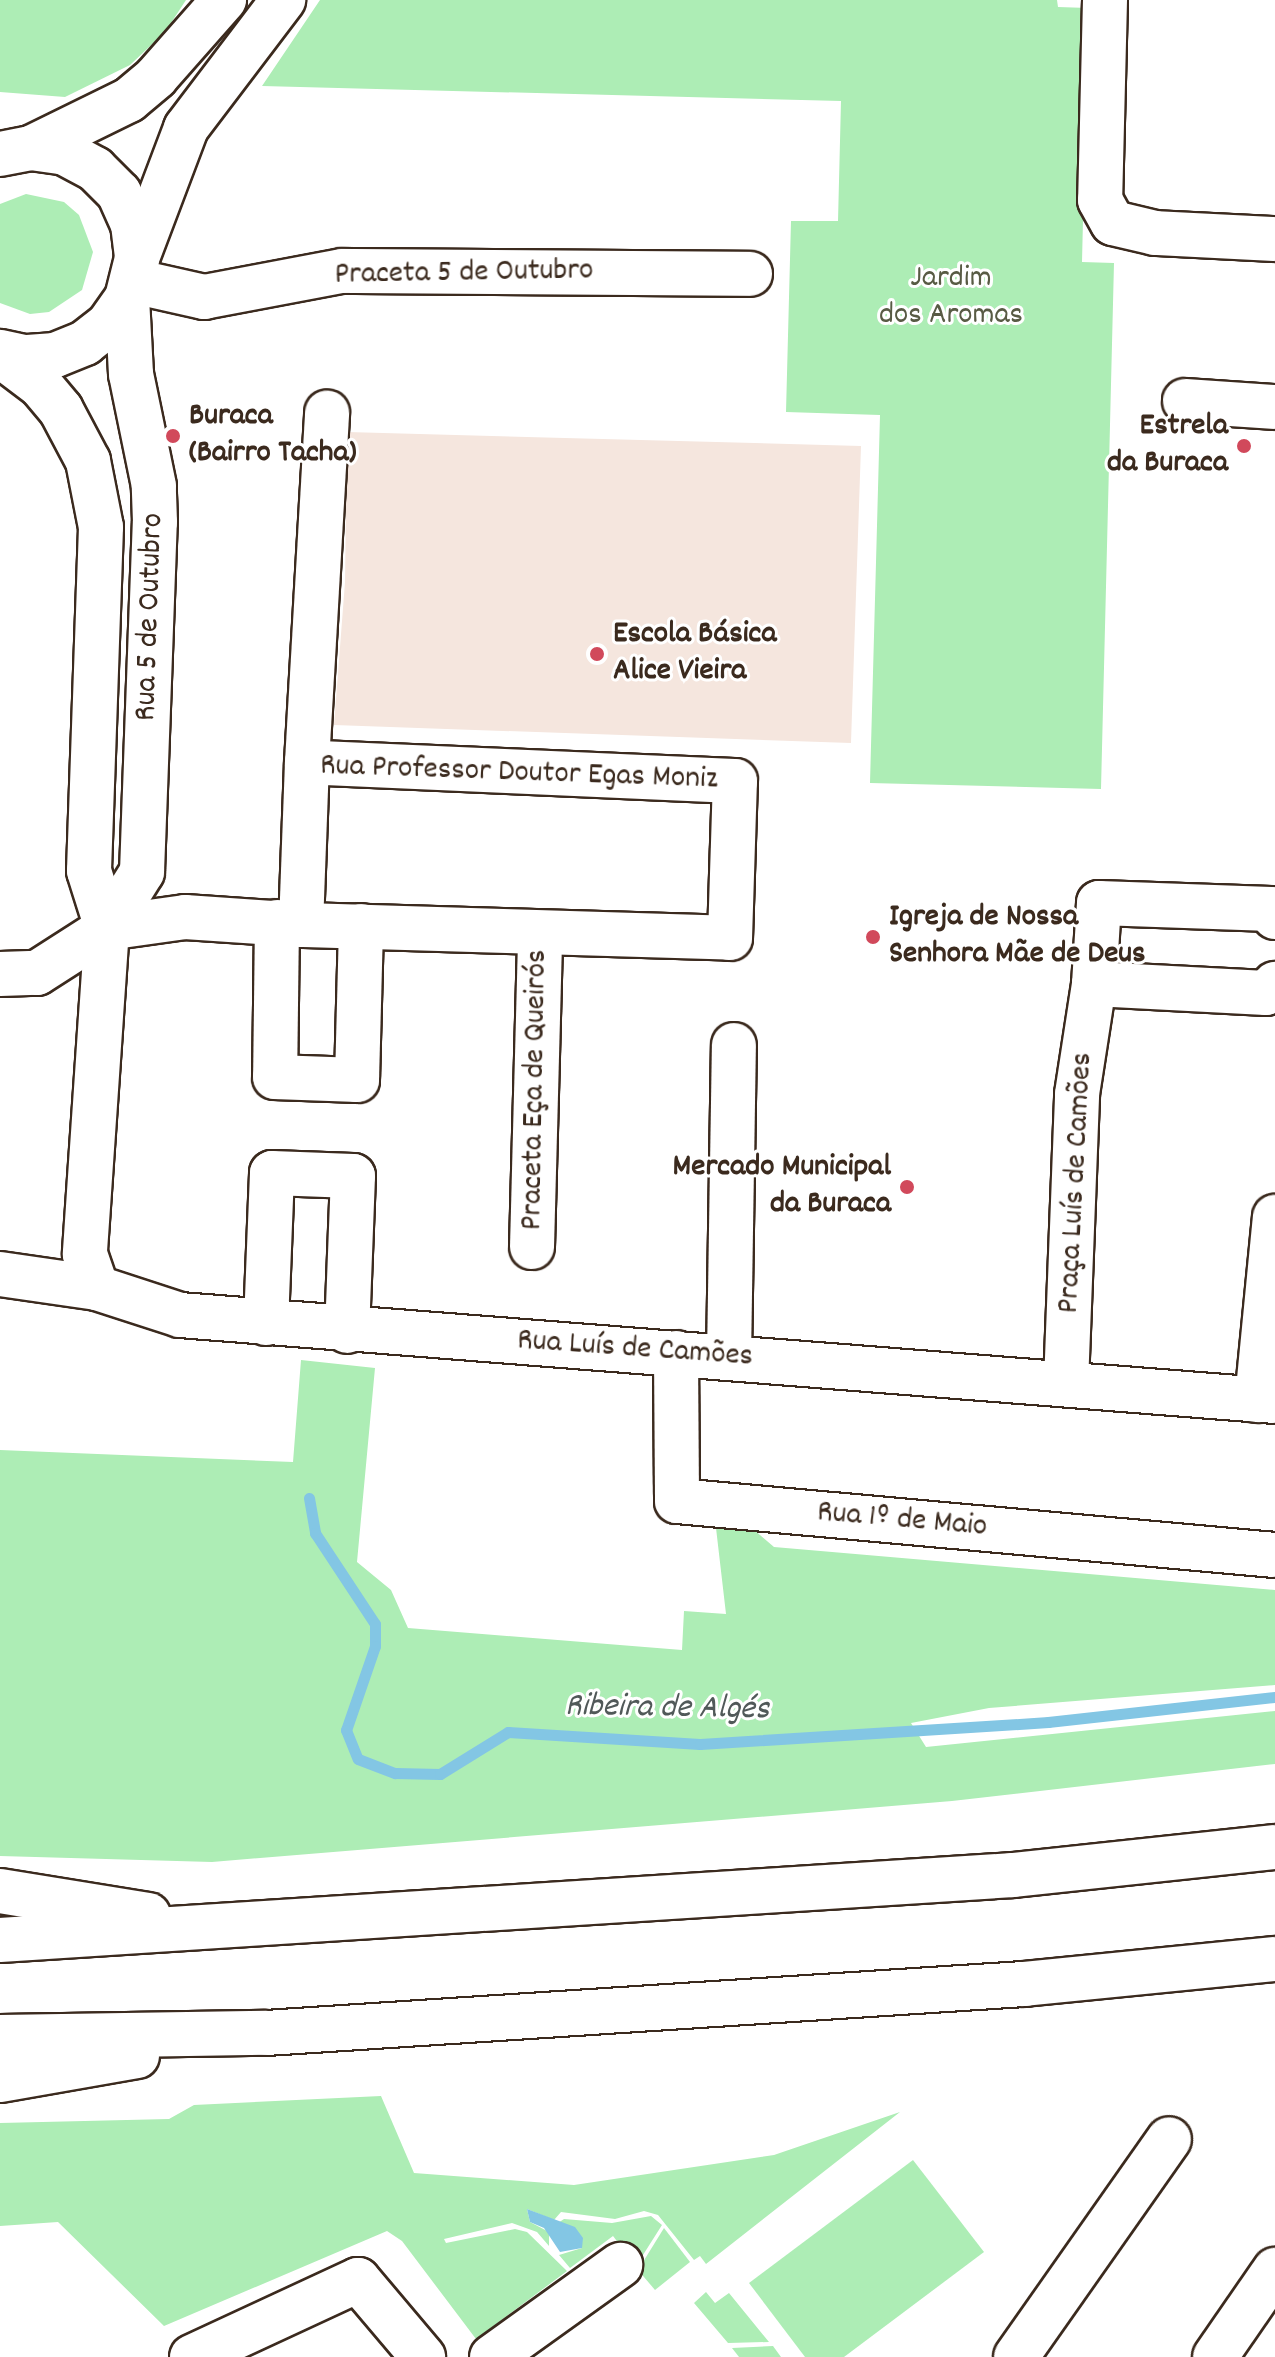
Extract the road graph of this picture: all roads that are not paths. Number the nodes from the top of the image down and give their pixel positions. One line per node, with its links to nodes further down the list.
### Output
1 (224, 0): 4 (main road)
2 (283, 0): 7 (main road)
3 (1105, 0): 5 (main road)
4 (15, 151): 7 (main road, Rua 5 de Outubro)
5 (1275, 239)
6 (750, 274): 7 (main road, Praceta 5 de Outubro)
7 (133, 279): 8 (main road); 16 (main road, Rua 5 de Outubro)
8 (0, 353): 16 (main road, Rua 5 de Outubro)
9 (1185, 401): 10 (main road)
10 (1275, 407)
11 (327, 413): 12 (main road)
12 (307, 762): 14 (main road, Rua Professor Doutor Egas Moniz); 17 (main road, Rua Professor Doutor Egas Moniz)
13 (1275, 917): 19 (main road)
14 (289, 924): 15 (main road, Rua Professor Doutor Egas Moniz); 15 (main road); 16 (main road, Rua Professor Doutor Egas Moniz)
15 (361, 926): 17 (main road, Rua Professor Doutor Egas Moniz)
16 (107, 928): 18 (main road); 25 (main road, Rua 5 de Outubro)
17 (540, 933): 23 (main road, Praceta Eça de Queirós)
18 (0, 974)
19 (1094, 984): 20 (main road); 30 (main road, Praça Luís de Camões)
20 (1275, 984)
21 (734, 1045): 29 (main road)
22 (1275, 1217): 31 (main road)
23 (532, 1247)
24 (0, 1274): 25 (main road, Rua Luís de Camões)
25 (97, 1288): 26 (main road, Rua Luís de Camões)
26 (266, 1323): 27 (main road, Rua Luís de Camões); 27 (main road)
27 (347, 1331): 28 (main road, Rua Luís de Camões)
28 (676, 1353): 29 (main road, Rua Luís de Camões); 32 (main road, Rua 1º de Maio)
29 (729, 1357): 30 (main road, Rua Luís de Camões)
30 (1066, 1384): 31 (main road, Rua Luís de Camões)
31 (1266, 1400)
32 (1275, 1555)
33 (1275, 1847): 35 (main road)
34 (0, 1891): 35 (main road)
35 (229, 1929): 36 (main road)
36 (0, 1940)
37 (1275, 1959): 38 (main road)
38 (266, 2033): 39 (main road); 40 (main road)
39 (0, 2037)
40 (0, 2080)
41 (1169, 2139): 47 (main road)
42 (620, 2265): 46 (main road)
43 (1275, 2270): 48 (main road)
44 (193, 2357): 45 (main road)
45 (423, 2357)
46 (492, 2357)
47 (1016, 2357)
48 (1215, 2357)

